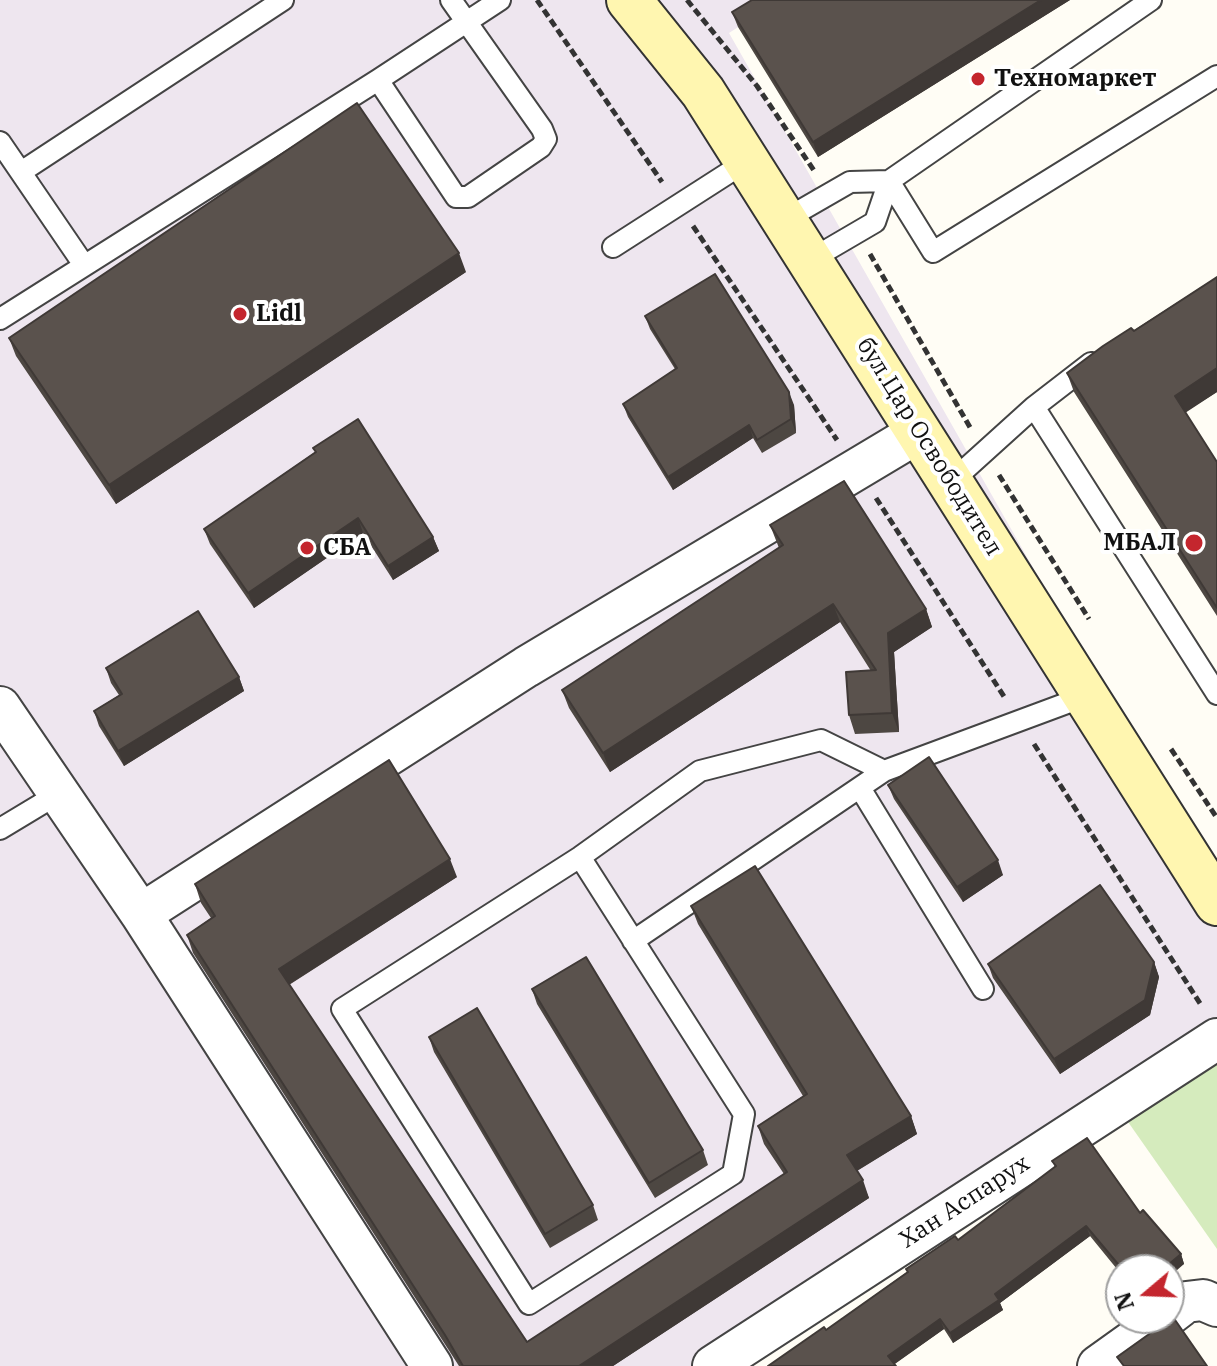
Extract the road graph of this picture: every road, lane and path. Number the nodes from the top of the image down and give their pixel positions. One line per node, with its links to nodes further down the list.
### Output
1 (283, 0): 12 (lane)
2 (451, 0): 7 (lane)
3 (500, 0): 7 (lane)
4 (629, 0): 11 (street, бул.Цар Освободител)
5 (687, 0): 13 (path)
6 (1151, 0): 14 (lane)
7 (468, 22): 9 (lane); 9 (lane)
8 (1217, 76): 14 (lane)
9 (378, 80): 19 (lane)
10 (0, 142): 12 (lane)
11 (747, 161): 15 (street, бул.Цар Освободител); 17 (lane)
12 (21, 172): 19 (lane)
13 (819, 178)
14 (889, 181): 15 (lane); 18 (lane)
15 (784, 220): 18 (street, бул.Цар Освободител)
16 (863, 244): 24 (path)
17 (613, 247)
18 (810, 260): 23 (street, бул.Цар Освободител)
19 (84, 265): 20 (lane)
20 (0, 319)
21 (1102, 354): 22 (lane)
22 (1034, 407): 26 (lane); 28 (lane)
23 (919, 432): 26 (street, бул.Цар Освободител); 39 (street)
24 (974, 434)
25 (999, 474): 27 (path)
26 (951, 482): 29 (street, бул.Цар Освободител)
27 (1089, 619)
28 (1217, 694)
29 (1086, 696): 32 (lane); 38 (street, бул.Цар Освободител)
30 (0, 707): 34 (street)
31 (1164, 739): 35 (path)
32 (884, 771): 33 (lane); 37 (lane)
33 (860, 788): 40 (lane); 41 (lane)
34 (58, 794): 36 (lane); 39 (street)
35 (1217, 818)
36 (0, 829)
37 (580, 857): 40 (lane); 40 (lane)
38 (1217, 903)
39 (141, 914): 46 (street)
40 (633, 941)
41 (983, 989)
42 (1217, 1039): 47 (street, Хан Аспарух)
43 (1185, 1303): 44 (street)
44 (1217, 1306)
45 (1142, 1334): 48 (street)
46 (432, 1366)
47 (713, 1366)
48 (1098, 1366)

